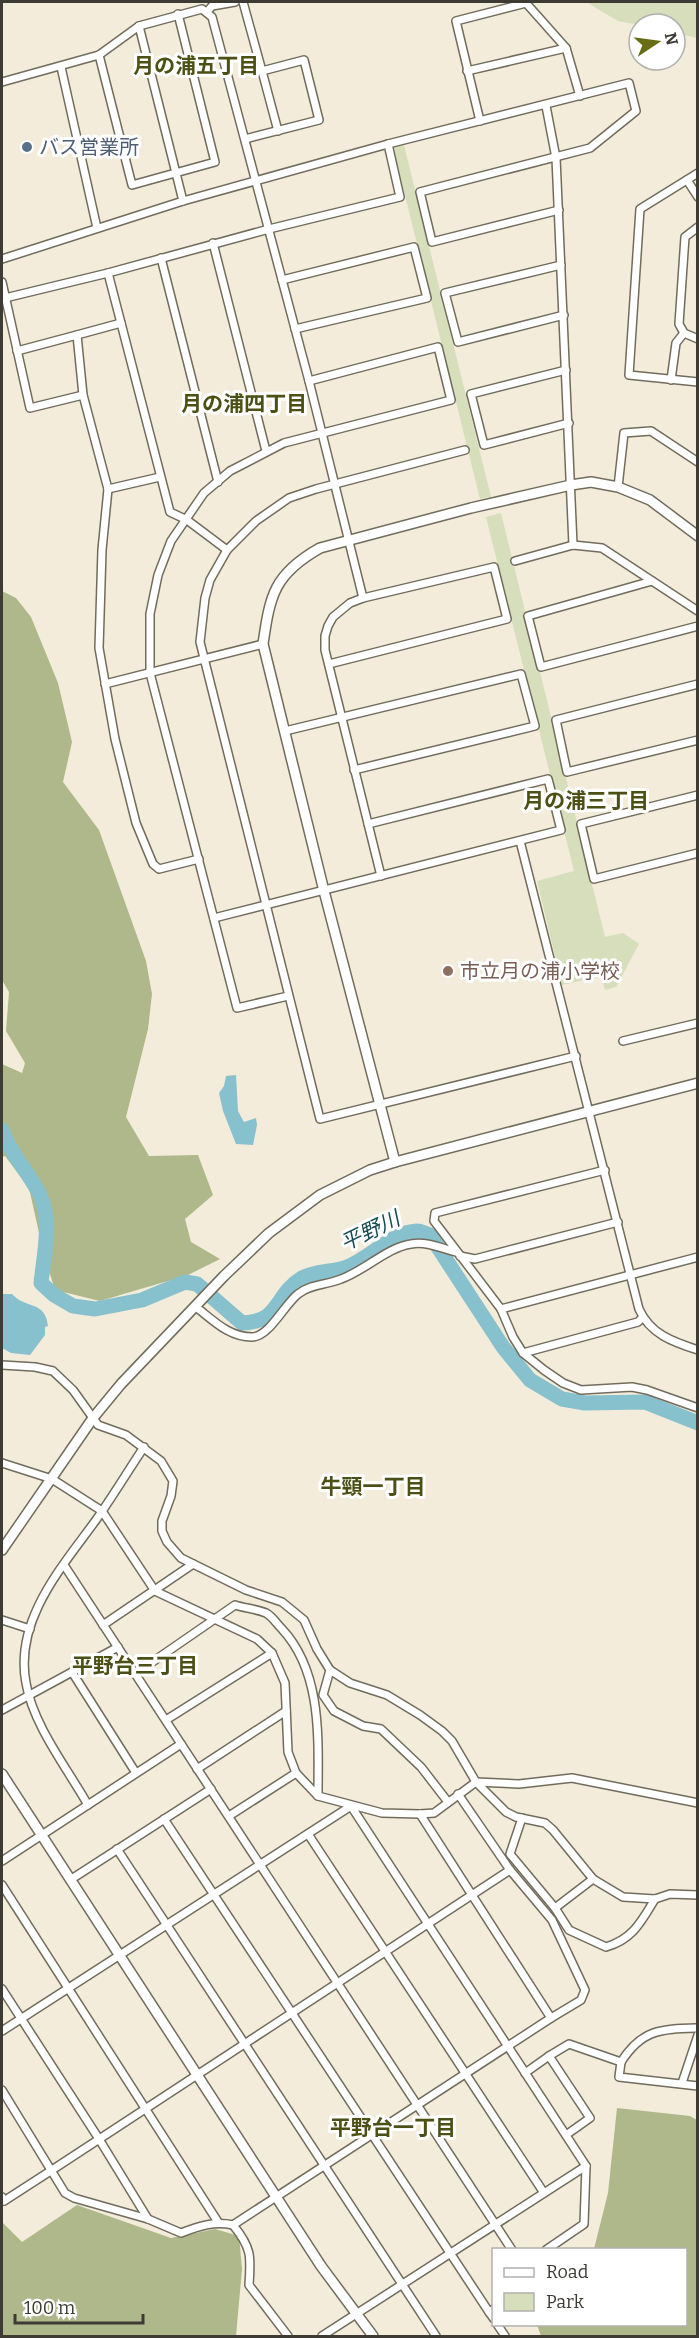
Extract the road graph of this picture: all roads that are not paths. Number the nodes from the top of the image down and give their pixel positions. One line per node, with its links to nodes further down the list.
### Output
1 (235, 2): 3 (street)
2 (243, 2): 9 (street)
3 (207, 12): 4 (street); 16 (street)
4 (178, 14): 5 (street); 19 (street)
5 (139, 26): 7 (street); 19 (street)
6 (566, 48): 10 (street); 10 (street); 12 (street)
7 (99, 55): 8 (street); 19 (street)
8 (61, 67): 11 (street); 27 (street)
9 (262, 71): 15 (street); 15 (street)
10 (467, 71): 14 (street)
11 (2, 82)
12 (580, 96): 13 (street); 18 (street)
13 (546, 106): 14 (street); 18 (street)
14 (480, 121): 17 (street)
15 (278, 130): 16 (street)
16 (245, 139): 22 (street)
17 (388, 144): 22 (street); 28 (street)
18 (556, 158): 25 (street); 25 (street)
19 (176, 173): 24 (street)
20 (698, 173): 21 (street)
21 (687, 180): 23 (street); 45 (street)
22 (256, 181): 24 (street); 28 (street)
23 (698, 197)
24 (183, 201): 27 (street)
25 (559, 210): 32 (street)
26 (698, 227): 40 (street)
27 (97, 228): 31 (street)
28 (268, 229): 29 (street); 34 (street)
29 (213, 243): 30 (street); 52 (street)
30 (161, 258): 33 (street); 55 (street)
31 (2, 259)
32 (561, 265): 37 (street); 37 (street)
33 (108, 273): 36 (street); 38 (street)
34 (282, 280): 39 (street); 39 (street)
35 (2, 282): 36 (street)
36 (5, 298): 43 (street)
37 (564, 315): 44 (street)
38 (121, 323): 41 (street); 54 (street)
39 (295, 330): 46 (street)
40 (684, 333): 42 (street); 45 (street)
41 (77, 335): 43 (street); 48 (street)
42 (698, 339)
43 (17, 351): 48 (street)
44 (566, 370): 49 (street); 49 (street)
45 (671, 380): 47 (street)
46 (309, 381): 50 (street); 50 (street)
47 (698, 382)
48 (83, 395): 59 (street)
49 (569, 423): 57 (street)
50 (322, 432): 52 (street); 56 (street)
51 (465, 450): 56 (street)
52 (266, 452): 55 (street)
53 (698, 462): 58 (street)
54 (160, 477): 59 (street); 60 (street)
55 (218, 482): 60 (street)
56 (335, 484): 62 (street); 64 (street)
57 (571, 485): 58 (street); 62 (street); 63 (street)
58 (618, 487): 61 (street)
59 (108, 489): 74 (street)
60 (187, 520): 64 (street); 73 (street)
61 (698, 536)
62 (349, 540): 67 (street); 70 (street)
63 (573, 545): 65 (street); 66 (street)
64 (227, 550): 71 (street)
65 (515, 561)
66 (652, 581): 68 (street); 69 (street)
67 (363, 598): 72 (street); 72 (street)
68 (698, 611)
69 (698, 626)
70 (263, 644): 71 (street); 77 (street)
71 (204, 659): 73 (street); 87 (street)
72 (329, 664): 76 (street)
73 (150, 673): 74 (street); 84 (street)
74 (105, 684): 84 (street)
75 (698, 684): 78 (street)
76 (341, 718): 77 (street); 79 (street); 79 (street)
77 (285, 731): 86 (street)
78 (698, 740)
79 (354, 770): 81 (street)
80 (698, 795): 83 (street)
81 (368, 824): 82 (street); 85 (street)
82 (520, 841): 85 (street); 92 (street)
83 (698, 853)
84 (199, 860): 88 (street)
85 (381, 876): 86 (street)
86 (324, 891): 87 (street); 94 (street)
87 (265, 905): 88 (street); 89 (street)
88 (214, 918): 89 (street)
89 (288, 996): 94 (street)
90 (698, 1023): 91 (street)
91 (623, 1041)
92 (576, 1056): 94 (street); 95 (street)
93 (698, 1083): 95 (street)
94 (380, 1105): 96 (street)
95 (591, 1111): 96 (street); 97 (street)
96 (395, 1162): 102 (street)
97 (605, 1170): 98 (street); 99 (street)
98 (618, 1222): 99 (street); 101 (street)
99 (458, 1254): 102 (street); 103 (street)
100 (698, 1257): 101 (street)
101 (631, 1273): 103 (street); 104 (street)
102 (196, 1307): 109 (street)
103 (501, 1309): 106 (street)
104 (643, 1317): 105 (street); 106 (street)
105 (698, 1350)
106 (524, 1353): 108 (street)
107 (2, 1365): 109 (street)
108 (698, 1408)
109 (93, 1418): 110 (street); 112 (street)
110 (144, 1447): 113 (street); 115 (street)
111 (2, 1463): 112 (street)
112 (52, 1479): 113 (street); 114 (street)
113 (102, 1511): 116 (street); 117 (street)
114 (2, 1550)
115 (193, 1564): 117 (street); 124 (street)
116 (64, 1565): 120 (street); 121 (street)
117 (154, 1591): 119 (street); 120 (street)
118 (2, 1620): 121 (street)
119 (215, 1620): 123 (street); 126 (street); 139 (street)
120 (103, 1625): 122 (street)
121 (30, 1629): 127 (street)
122 (117, 1647): 125 (street); 126 (street)
123 (272, 1653): 129 (street); 130 (street)
124 (330, 1670): 136 (street); 140 (street)
125 (72, 1672): 127 (street); 133 (street)
126 (135, 1674): 130 (street)
127 (29, 1695): 128 (street); 142 (street)
128 (2, 1710)
129 (286, 1711): 132 (street); 134 (street)
130 (166, 1720): 131 (street)
131 (181, 1744): 132 (street); 133 (street)
132 (198, 1769): 137 (street)
133 (136, 1773): 142 (street)
134 (296, 1773): 139 (street); 145 (street)
135 (2, 1774): 149 (street)
136 (476, 1782): 138 (street); 141 (street); 146 (street)
137 (211, 1789): 145 (street); 147 (street)
138 (458, 1794): 140 (street); 153 (street)
139 (318, 1796): 143 (street)
140 (448, 1802): 144 (street)
141 (698, 1803)
142 (88, 1805): 149 (street)
143 (351, 1806): 144 (street); 148 (street); 163 (street)
144 (420, 1814): 158 (street)
145 (229, 1816): 152 (street)
146 (522, 1818): 154 (street); 161 (street)
147 (164, 1819): 150 (street); 157 (street)
148 (308, 1834): 152 (street); 164 (street)
149 (41, 1835): 151 (street); 155 (street)
150 (117, 1849): 155 (street); 162 (street)
151 (2, 1861)
152 (260, 1864): 157 (street); 166 (street)
153 (510, 1870): 158 (street); 171 (street)
154 (593, 1879): 160 (street); 161 (street)
155 (70, 1880): 165 (street)
156 (2, 1885): 167 (street)
157 (214, 1894): 162 (street); 169 (street)
158 (472, 1895): 163 (street); 171 (street)
159 (698, 1895): 160 (street)
160 (655, 1899): 161 (street)
161 (555, 1908)
162 (166, 1924): 165 (street); 175 (street)
163 (428, 1925): 164 (street); 176 (street)
164 (386, 1953): 166 (street); 179 (street)
165 (119, 1954): 167 (street); 181 (street)
166 (338, 1983): 169 (street); 185 (street)
167 (68, 1988): 170 (street); 186 (street)
168 (2, 1989): 170 (street)
169 (292, 2013): 175 (street); 187 (street)
170 (21, 2018): 173 (street); 189 (street)
171 (551, 2018): 176 (street)
172 (698, 2028): 178 (street)
173 (2, 2031)
174 (698, 2035): 182 (street)
175 (245, 2045): 181 (street); 190 (street)
176 (507, 2046): 179 (street); 180 (street)
177 (549, 2056): 178 (street); 180 (street); 188 (street)
178 (621, 2062): 182 (street)
179 (465, 2073): 185 (street); 193 (street)
180 (525, 2073): 188 (street)
181 (198, 2076): 186 (street); 194 (street)
182 (682, 2083): 183 (street)
183 (698, 2086)
184 (2, 2090): 192 (street)
185 (417, 2104): 187 (street); 198 (street)
186 (146, 2109): 189 (street); 197 (street)
187 (372, 2133): 190 (street); 202 (street)
188 (566, 2135): 191 (street)
189 (99, 2139): 192 (street); 196 (street)
190 (323, 2164): 194 (street); 203 (street)
191 (586, 2166): 193 (street); 201 (street)
192 (52, 2170): 195 (street); 196 (street)
193 (544, 2193): 198 (street)
194 (276, 2195): 199 (street); 205 (street)
195 (2, 2197)
196 (148, 2219): 197 (street)
197 (218, 2222): 199 (street)
198 (496, 2224): 200 (street); 202 (street)
199 (233, 2225): 206 (street)
200 (511, 2248)
201 (549, 2248)
202 (451, 2254): 203 (street); 204 (street)
203 (402, 2285): 205 (street); 209 (street)
204 (491, 2310)
205 (356, 2315): 207 (street); 208 (street)
206 (288, 2337)
207 (322, 2337)
208 (373, 2337)
209 (436, 2337)

